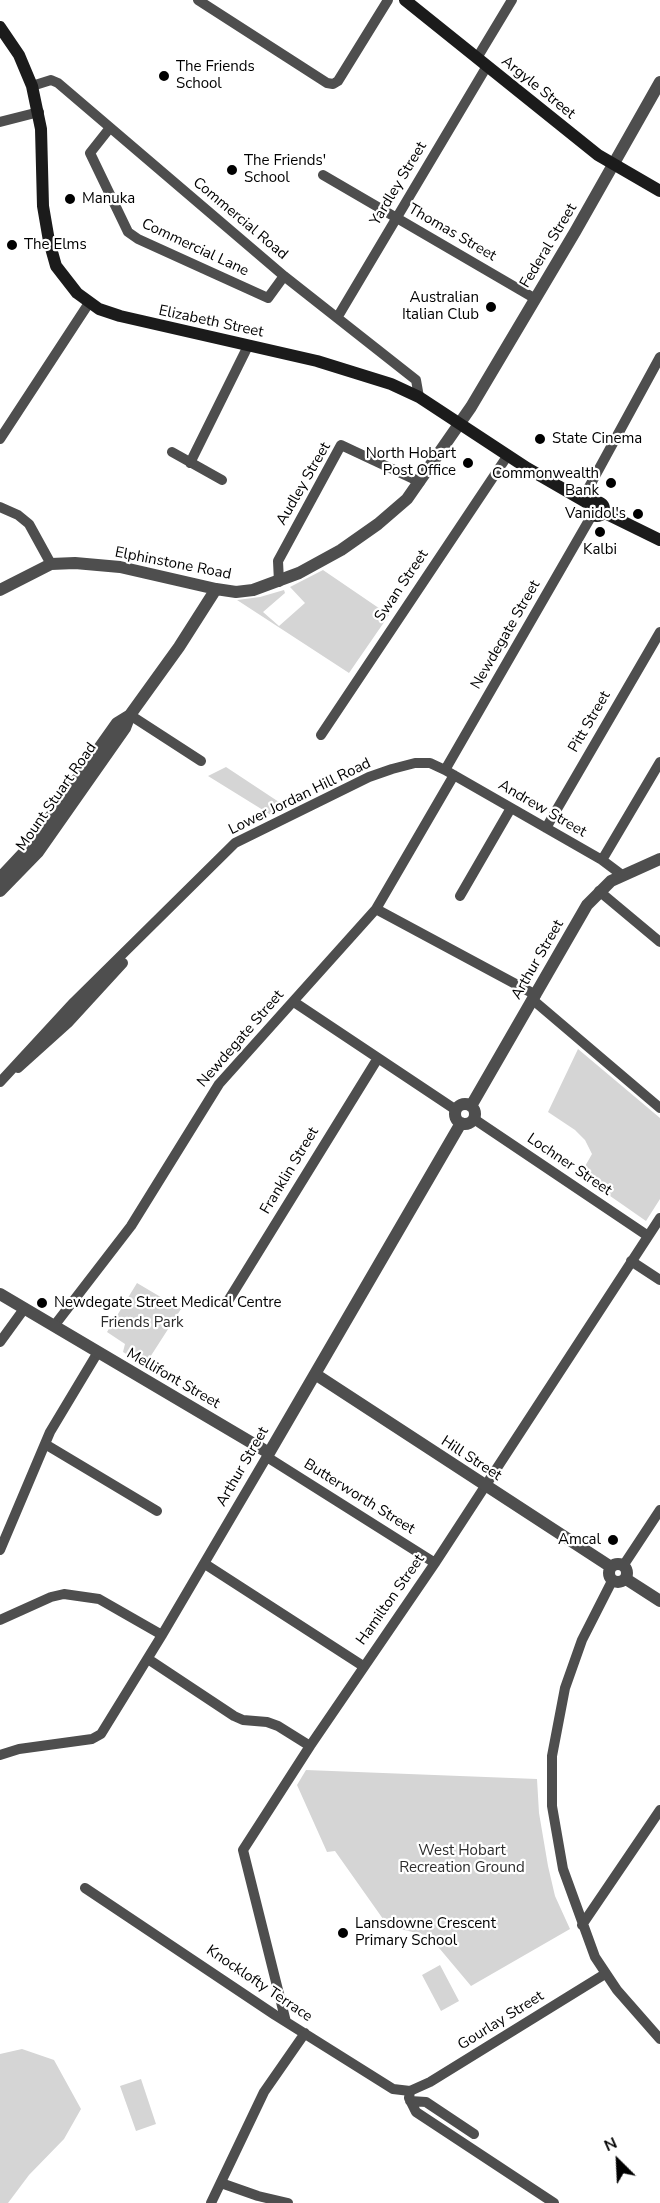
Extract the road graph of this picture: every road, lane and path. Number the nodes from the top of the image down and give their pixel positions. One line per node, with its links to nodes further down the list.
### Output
1 (198, 0): 2 (street)
2 (388, 0)
3 (405, 0): 6 (main road, Argyle Street)
4 (512, 0): 6 (street, Yardley Street)
5 (0, 27): 8 (main road, Elizabeth Street)
6 (482, 62): 12 (main road, Argyle Street); 15 (street, Yardley Street)
7 (660, 82): 12 (street, Federal Street)
8 (32, 86): 9 (main road, Elizabeth Street); 11 (street, Commercial Road)
9 (39, 112): 10 (street); 18 (main road, Elizabeth Street)
10 (0, 122)
11 (109, 129): 16 (street, Commercial Road); 16 (street, Commercial Lane)
12 (613, 164): 14 (main road, Argyle Street); 17 (street, Federal Street)
13 (323, 175): 15 (street, Thomas Street)
14 (660, 191)
15 (397, 217): 17 (street, Thomas Street); 19 (street, Yardley Street)
16 (284, 276): 19 (street, Commercial Road)
17 (534, 298): 23 (street, Federal Street)
18 (89, 303): 20 (main road, Elizabeth Street); 24 (street)
19 (337, 318): 22 (street, Commercial Road)
20 (248, 346): 22 (main road, Elizabeth Street); 27 (street)
21 (660, 357): 31 (street, Newdegate Street)
22 (419, 397): 23 (main road, Elizabeth Street)
23 (461, 423): 26 (main road, Elizabeth Street); 29 (street, Elphinstone Road)
24 (0, 439)
25 (172, 452): 27 (street)
26 (508, 455): 31 (main road, Elizabeth Street); 39 (street, Swan Street)
27 (190, 463): 28 (street)
28 (222, 480)
29 (420, 482): 34 (street, Elphinstone Road); 34 (street, Audley Street)
30 (0, 507): 33 (street)
31 (592, 508): 32 (main road, Elizabeth Street); 42 (street, Newdegate Street)
32 (660, 540)
33 (51, 564): 35 (street, Elphinstone Road); 36 (street, Elphinstone Road)
34 (279, 582): 35 (street, Elphinstone Road)
35 (216, 589): 38 (street, Mount Stuart Road)
36 (0, 590)
37 (660, 632): 44 (street, Pitt Street)
38 (130, 715): 40 (street); 48 (street, Mount Stuart Road); 49 (street, Mount Stuart Road)
39 (321, 735)
40 (201, 761)
41 (660, 762): 46 (street)
42 (449, 773): 43 (street, Andrew Street); 52 (street, Newdegate Street); 57 (street, Lower Jordan Hill Road)
43 (511, 808): 44 (street, Andrew Street); 51 (street)
44 (546, 828): 46 (street, Andrew Street)
45 (660, 859): 47 (street, Arthur Street)
46 (602, 860): 47 (street, Andrew Street)
47 (622, 876): 50 (street, Arthur Street)
48 (0, 878)
49 (0, 891)
50 (599, 891): 53 (street); 54 (street, Arthur Street)
51 (460, 896)
52 (376, 909): 54 (street); 55 (street, Newdegate Street)
53 (660, 942)
54 (534, 997): 58 (street, Arthur Street); 59 (street)
55 (294, 1002): 56 (street); 70 (street, Newdegate Street)
56 (378, 1058): 60 (street); 68 (street, Franklin Street)
57 (0, 1082)
58 (471, 1106): 60 (street); 61 (street)
59 (660, 1108)
60 (456, 1110): 62 (street)
61 (474, 1119): 62 (street); 64 (street, Lochner Street)
62 (461, 1123): 73 (street, Arthur Street)
63 (660, 1218): 64 (street, Hamilton Street)
64 (648, 1236): 65 (street, Hamilton Street)
65 (631, 1261): 66 (street); 76 (street, Hamilton Street)
66 (660, 1280)
67 (0, 1294): 69 (street, Mellifont Street)
68 (228, 1301)
69 (24, 1309): 70 (street, Mellifont Street); 71 (street)
70 (54, 1326): 72 (street, Mellifont Street)
71 (0, 1342)
72 (98, 1352): 74 (street); 75 (street, Mellifont Street)
73 (315, 1374): 75 (street, Arthur Street); 76 (street, Hill Street)
74 (45, 1444): 78 (street); 79 (street)
75 (268, 1455): 80 (street, Butterworth Street); 81 (street, Arthur Street)
76 (484, 1486): 80 (street, Hamilton Street); 82 (street, Hill Street)
77 (660, 1510): 82 (street)
78 (157, 1511)
79 (0, 1550)
80 (435, 1563): 88 (street, Hamilton Street)
81 (205, 1564): 86 (street, Arthur Street); 88 (street)
82 (620, 1571): 83 (street); 84 (street, Hill Street)
83 (612, 1581): 93 (street)
84 (660, 1601)
85 (0, 1620): 86 (street)
86 (162, 1635): 87 (street, Arthur Street)
87 (148, 1659): 89 (street); 90 (street, Arthur Street)
88 (363, 1666): 89 (street, Hamilton Street)
89 (310, 1746): 95 (street, Hamilton Street)
90 (0, 1755)
91 (660, 1810): 93 (street)
92 (85, 1888): 95 (street, Knocklofty Terrace)
93 (582, 1925): 94 (street)
94 (605, 1974): 97 (street); 98 (street, Gourlay Street)
95 (286, 2022): 96 (street, Knocklofty Terrace)
96 (305, 2033): 98 (street, Knocklofty Terrace); 100 (street)
97 (660, 2039)
98 (410, 2096): 99 (street, Knocklofty Terrace); 103 (street, Knocklofty Terrace)
99 (474, 2134)
100 (221, 2183): 101 (street); 102 (street)
101 (211, 2203)
102 (288, 2203)
103 (554, 2203)

